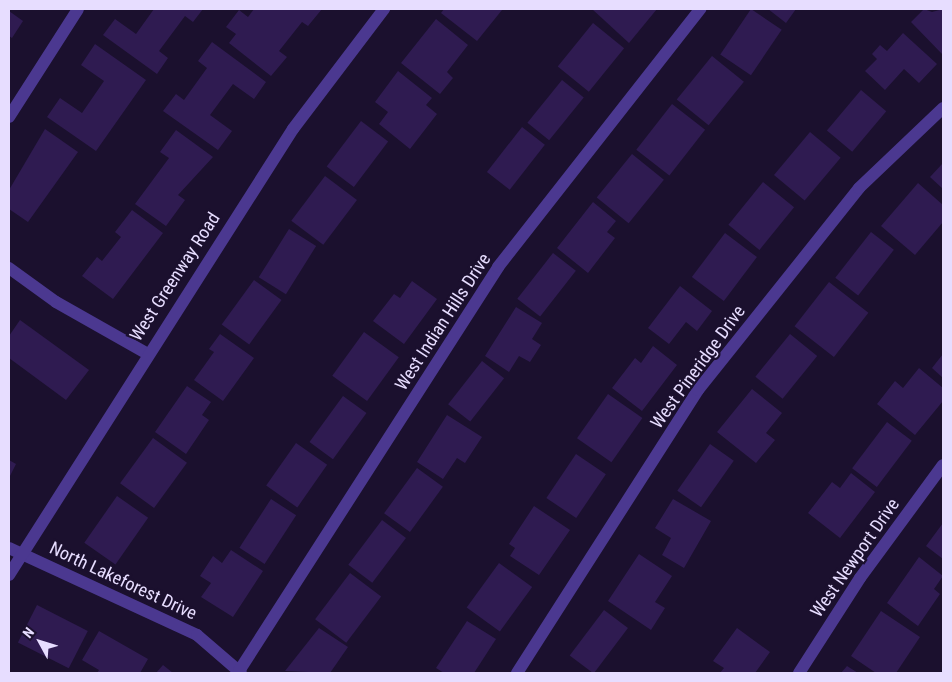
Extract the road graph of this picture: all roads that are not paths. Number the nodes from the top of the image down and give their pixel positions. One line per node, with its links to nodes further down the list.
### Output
1 (78, 9): 5 (street)
2 (384, 9): 7 (street, West Greenway Road)
3 (700, 9): 11 (street, West Indian Hills Drive)
4 (943, 108): 12 (street, West Pineridge Drive)
5 (9, 117)
6 (9, 268): 7 (street)
7 (146, 353): 9 (street, West Greenway Road)
8 (943, 465): 13 (street, West Newport Drive)
9 (14, 551): 10 (street, West Greenway Road); 11 (street, North Lakeforest Drive)
10 (9, 575)
11 (240, 672)
12 (517, 673)
13 (799, 673)

